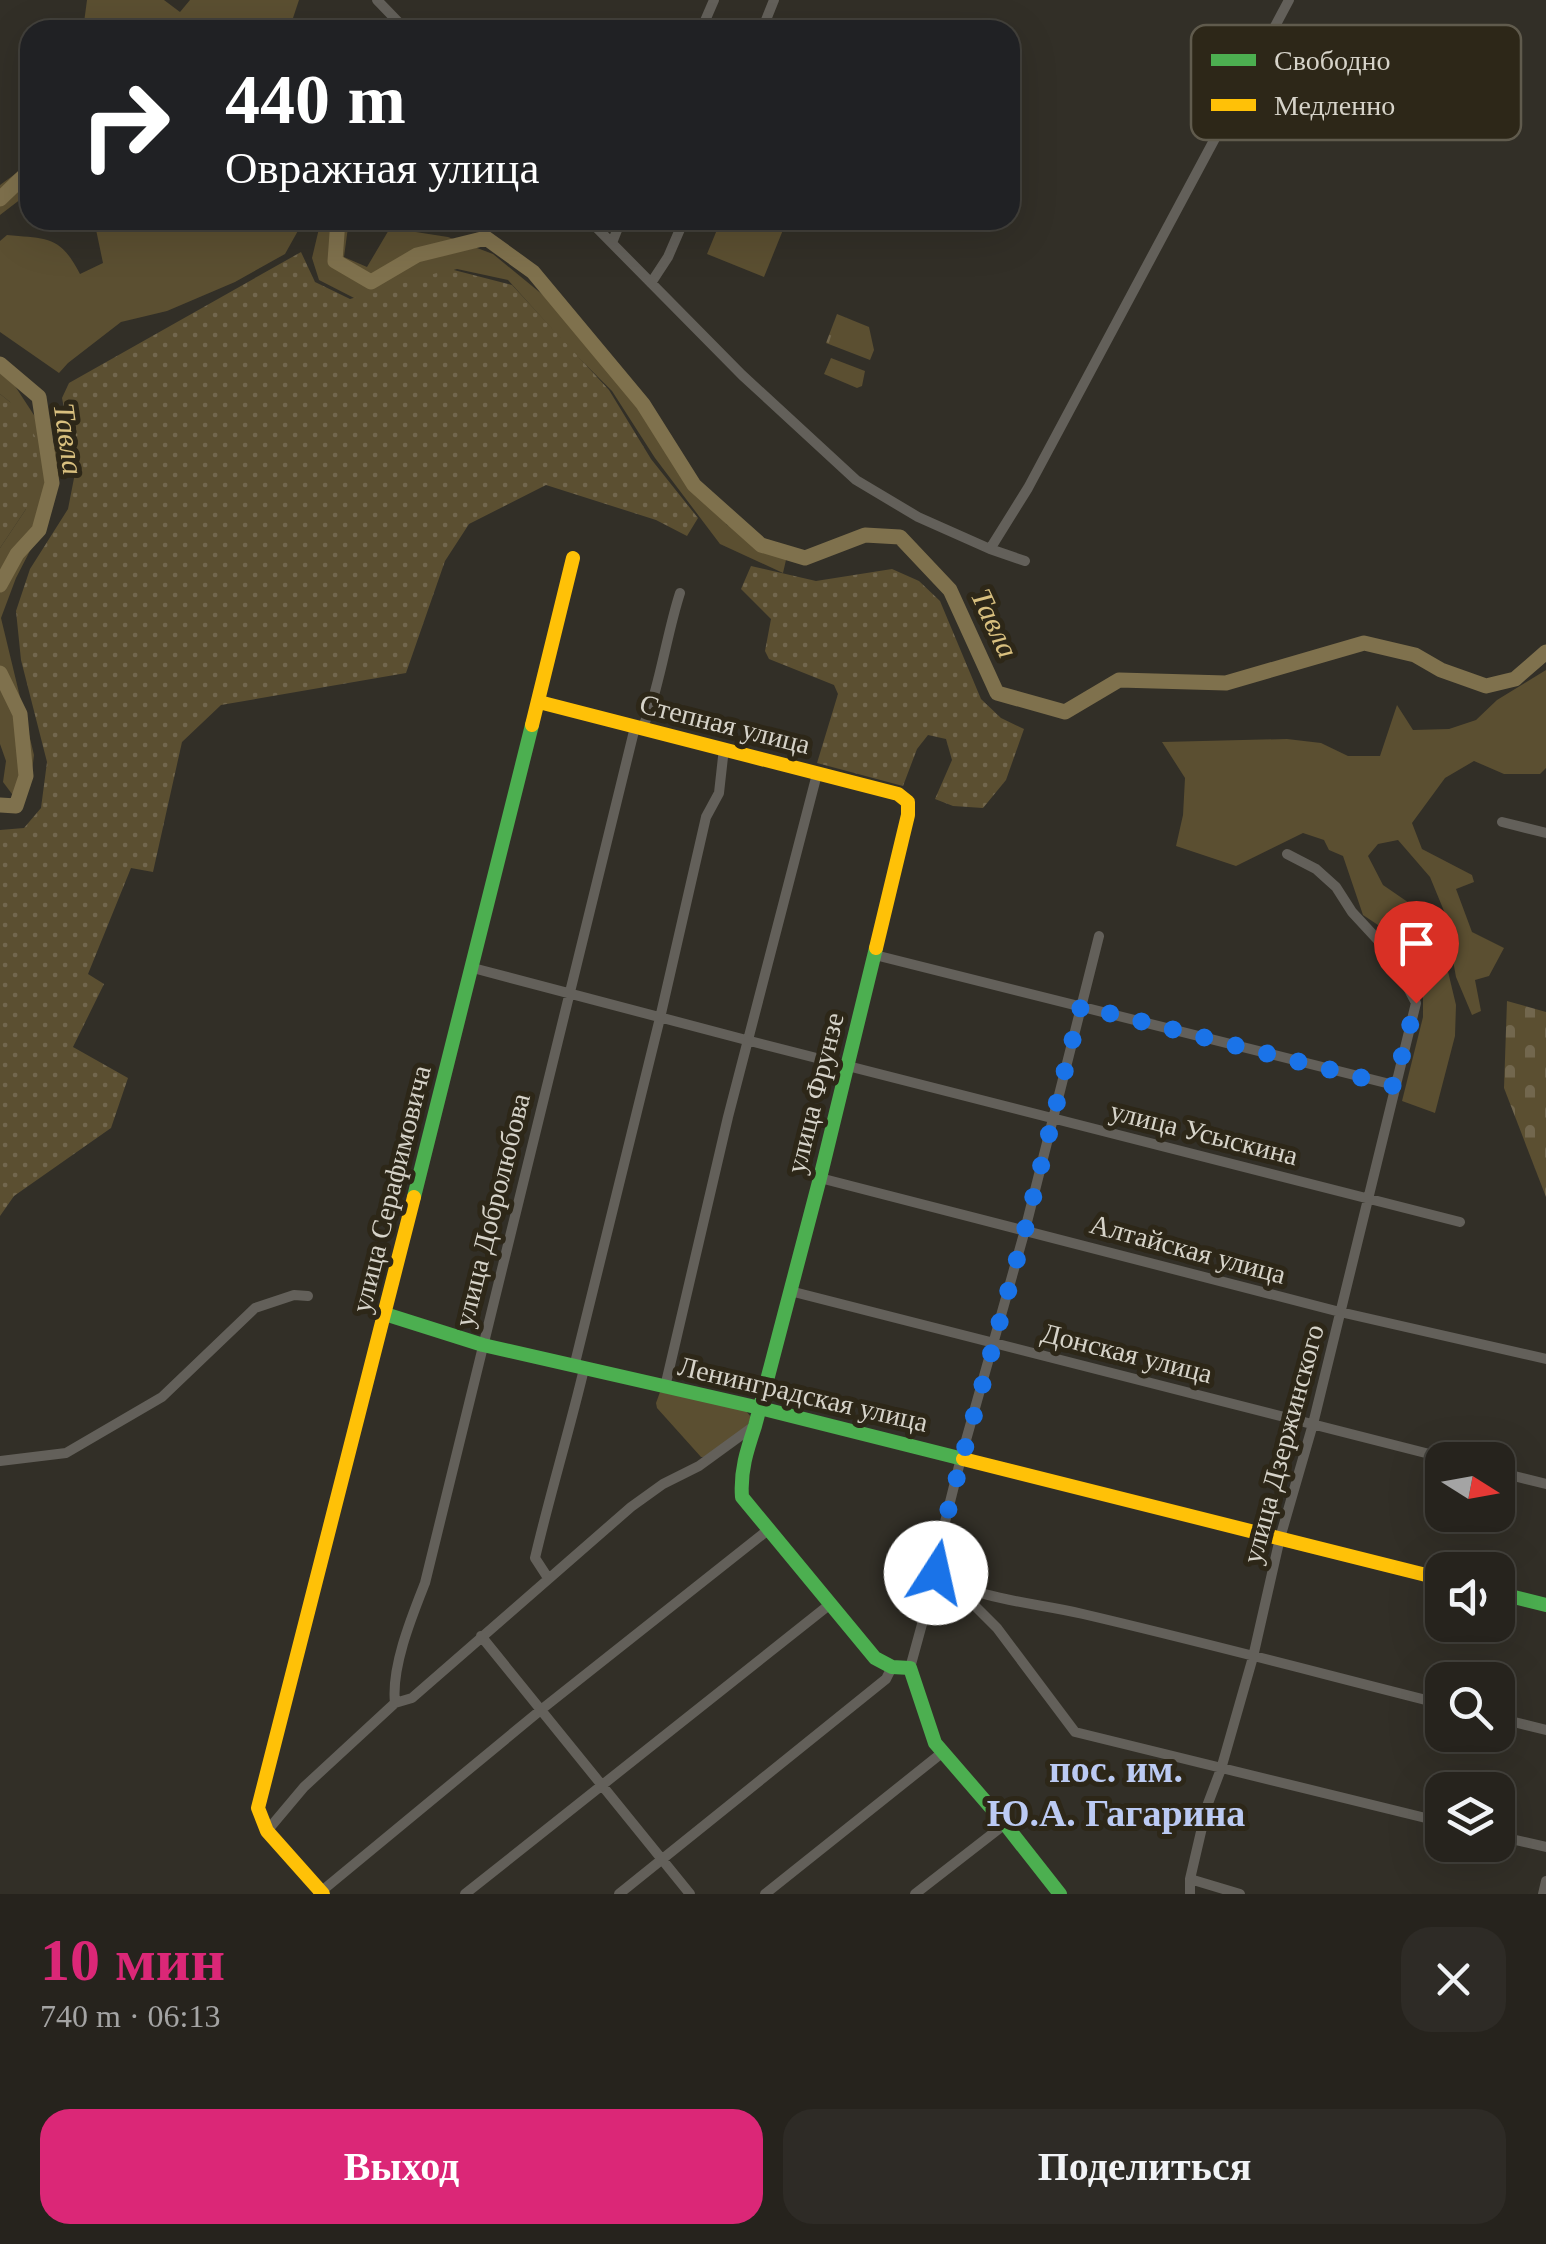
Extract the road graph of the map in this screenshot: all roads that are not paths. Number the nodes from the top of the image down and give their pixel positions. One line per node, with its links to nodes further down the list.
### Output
1 (377, 0): 3 (street)
2 (1289, 0): 4 (street)
3 (396, 20)
4 (1276, 25)
5 (1214, 140): 11 (street)
6 (599, 230): 9 (street)
7 (617, 230): 9 (street)
8 (680, 230): 10 (street)
9 (612, 243): 10 (street)
10 (651, 283): 11 (street)
11 (990, 549): 13 (street)
12 (573, 558): 15 (street, улица Серафимовича)
13 (1025, 561)
14 (680, 593): 16 (street, улица Добролюбова)
15 (539, 702): 16 (street, Степная улица); 25 (street, улица Серафимовича)
16 (638, 728): 17 (street, Степная улица); 26 (street, улица Добролюбова)
17 (724, 748): 18 (street, Степная улица); 28 (street)
18 (817, 774): 19 (street, Степная улица); 29 (street)
19 (898, 794): 24 (street, улица Фрунзе)
20 (1502, 822): 21 (street)
21 (1546, 832)
22 (1287, 854): 31 (street, улица Дзержинского)
23 (1099, 936): 27 (street)
24 (875, 955): 27 (street); 30 (street, улица Фрунзе)
25 (473, 968): 26 (street, улица Усыскина); 40 (street, улица Серафимовича)
26 (568, 993): 28 (street, улица Усыскина); 42 (street, улица Добролюбова)
27 (1081, 1006): 31 (street); 32 (street)
28 (660, 1018): 29 (street, улица Усыскина); 44 (street)
29 (750, 1042): 30 (street, улица Усыскина); 45 (street)
30 (847, 1066): 32 (street, улица Усыскина); 33 (street, улица Фрунзе)
31 (1394, 1086): 34 (street, улица Дзержинского)
32 (1054, 1118): 34 (street, улица Усыскина); 36 (street)
33 (820, 1178): 36 (street, Алтайская улица); 37 (street, улица Фрунзе)
34 (1368, 1198): 35 (street, улица Усыскина); 39 (street, улица Дзержинского)
35 (1460, 1222)
36 (1025, 1230): 39 (street, Алтайская улица); 41 (street)
37 (790, 1291): 41 (street, Донская улица); 46 (street, улица Фрунзе)
38 (308, 1296): 51 (street)
39 (1340, 1312): 43 (street, Алтайская улица); 47 (street, улица Дзержинского)
40 (385, 1314): 42 (street, Ленинградская улица); 77 (street, улица Серафимовича)
41 (993, 1343): 47 (street, Донская улица); 50 (street)
42 (483, 1345): 44 (street, Ленинградская улица); 68 (street, улица Добролюбова)
43 (1546, 1360)
44 (579, 1368): 45 (street, Ленинградская улица); 58 (street)
45 (665, 1387): 46 (street, Ленинградская улица)
46 (760, 1408): 48 (street, улица Фрунзе); 50 (street, Ленинградская улица)
47 (1313, 1424): 49 (street, Донская улица); 55 (street, улица Дзержинского)
48 (755, 1426): 54 (street, улица Фрунзе); 58 (street)
49 (1425, 1453)
50 (962, 1458): 55 (street, Ленинградская улица); 56 (street)
51 (0, 1461)
52 (1515, 1476): 53 (street)
53 (1546, 1484)
54 (768, 1530): 61 (street, улица Фрунзе); 69 (street)
55 (1280, 1538): 57 (street, Ленинградская улица); 64 (street, улица Дзержинского)
56 (936, 1573): 59 (street); 66 (street)
57 (1425, 1575)
58 (548, 1578): 63 (street)
59 (952, 1584): 64 (street); 73 (street)
60 (1515, 1597): 62 (street)
61 (829, 1605): 65 (street, улица Фрунзе); 74 (street)
62 (1546, 1605)
63 (482, 1636): 68 (street); 69 (street)
64 (1253, 1657): 67 (street); 73 (street, улица Дзержинского)
65 (892, 1667): 66 (street); 80 (street)
66 (910, 1668): 72 (street)
67 (1425, 1700)
68 (396, 1703): 77 (street)
69 (542, 1709): 74 (street); 83 (street)
70 (1515, 1722): 71 (street)
71 (1546, 1730)
72 (943, 1752): 76 (street); 87 (street)
73 (1220, 1768): 75 (street); 81 (street, улица Дзержинского)
74 (602, 1785): 80 (street); 84 (street)
75 (1425, 1818)
76 (1005, 1824): 88 (street); 89 (street)
77 (267, 1831): 83 (street)
78 (1515, 1840): 79 (street)
79 (1546, 1847)
80 (661, 1860): 85 (street); 86 (street)
81 (1190, 1880): 90 (street, улица Дзержинского); 91 (street)
82 (1546, 1881): 92 (street)
83 (321, 1893)
84 (465, 1894)
85 (618, 1894)
86 (690, 1894)
87 (765, 1894)
88 (916, 1894)
89 (1060, 1894)
90 (1190, 1894)
91 (1240, 1894)
92 (1543, 1894)

